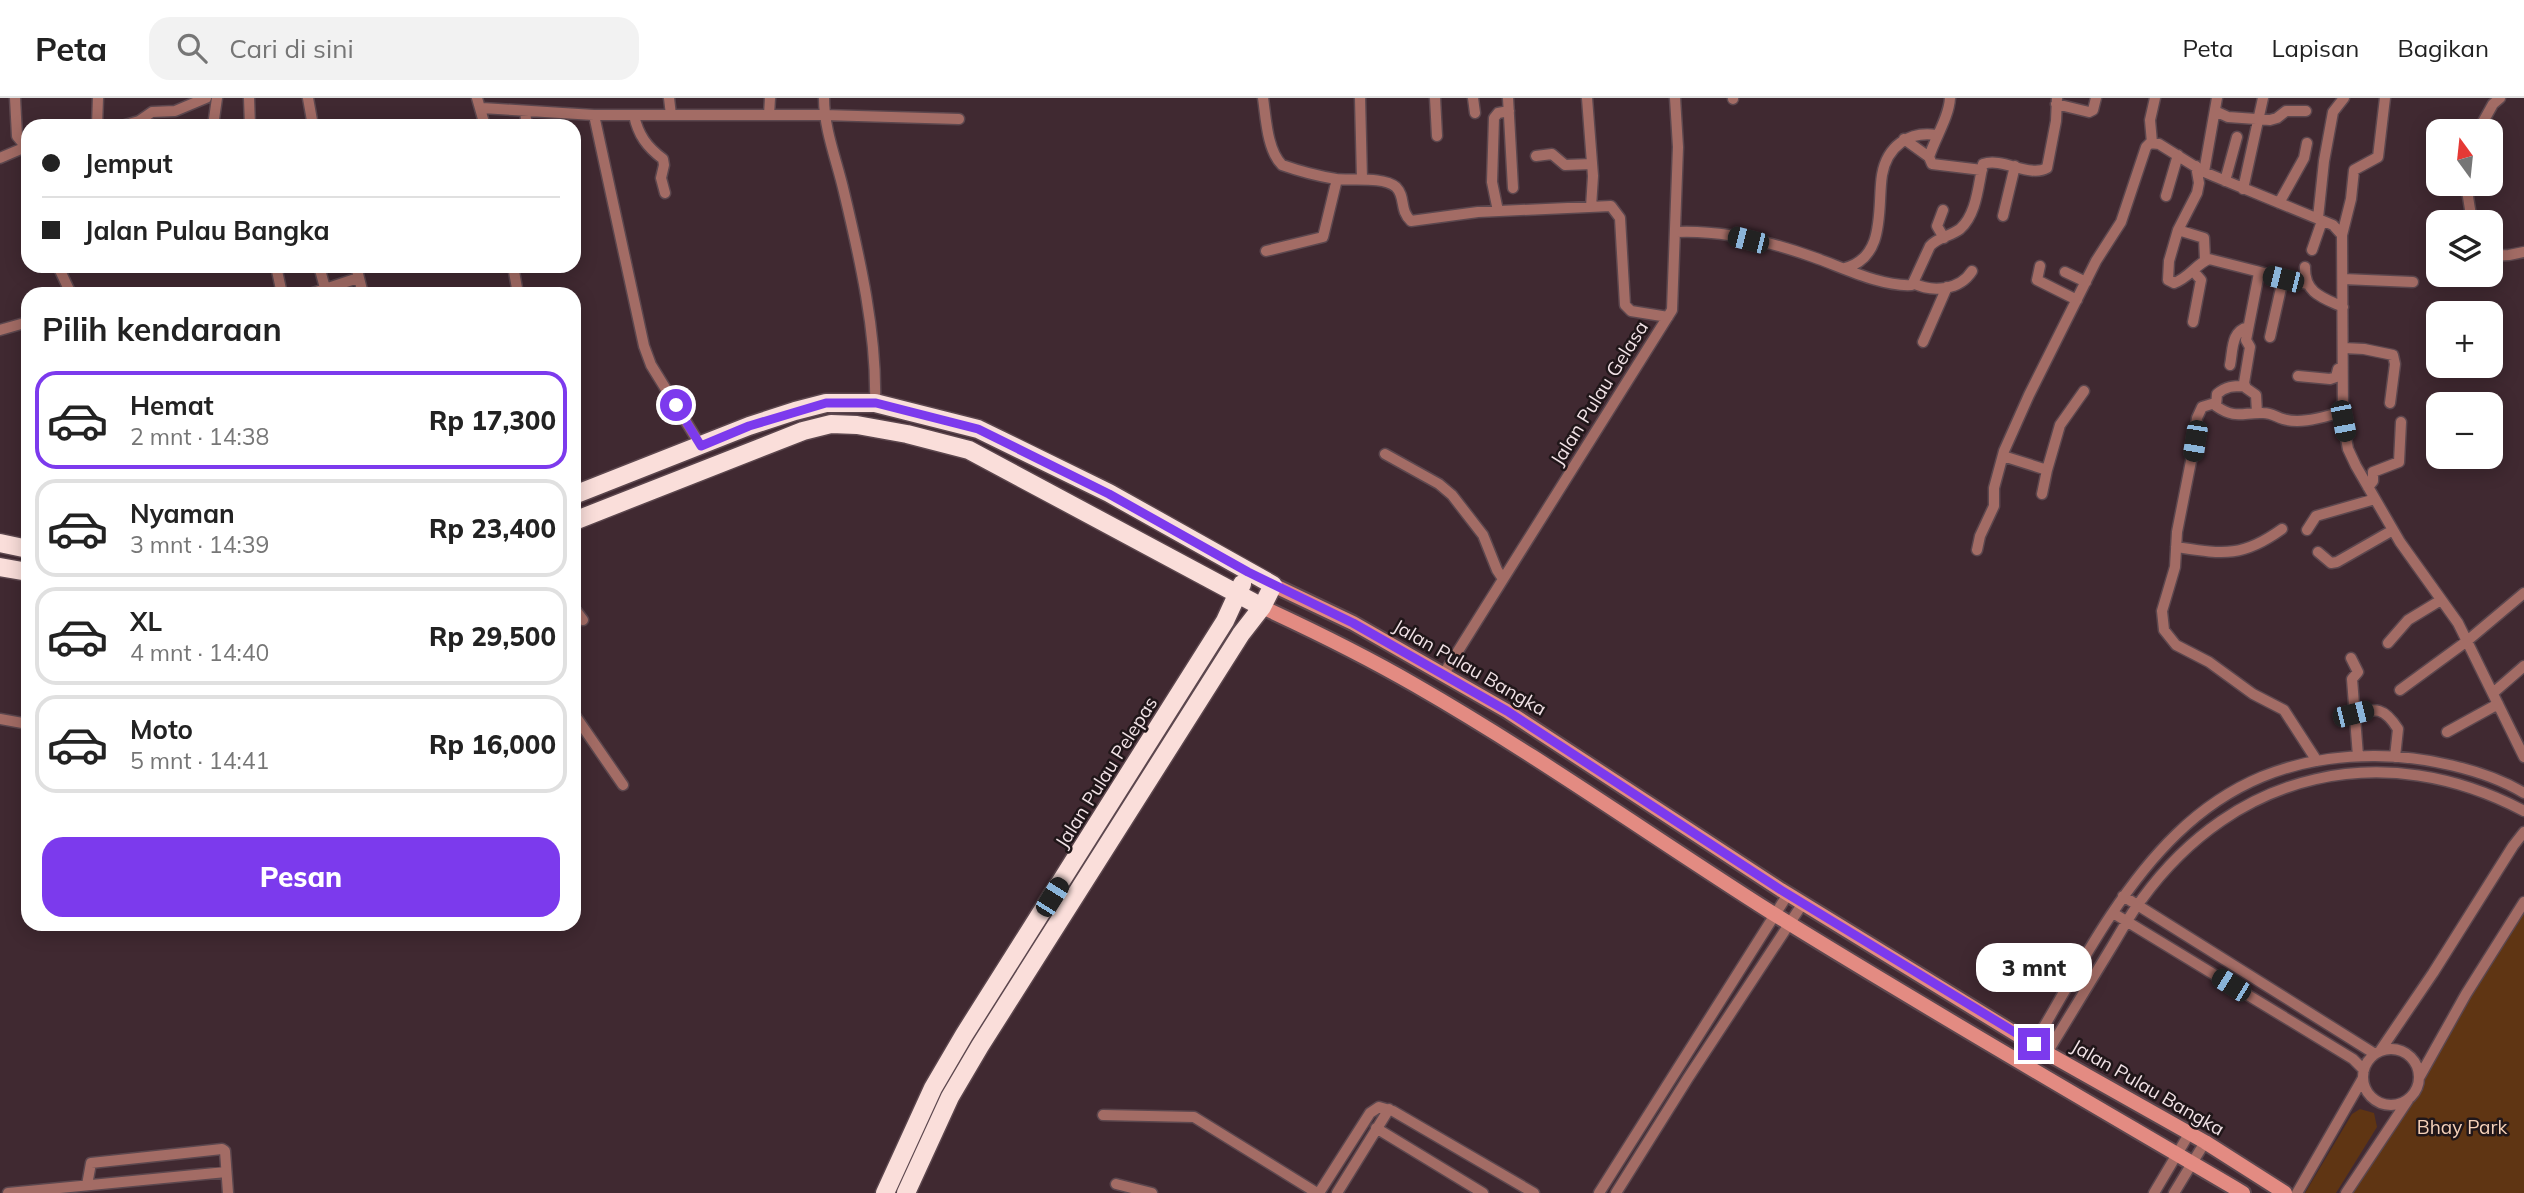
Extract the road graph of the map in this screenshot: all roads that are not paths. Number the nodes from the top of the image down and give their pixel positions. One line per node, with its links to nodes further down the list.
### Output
1 (15, 98): 52 (street)
2 (98, 98): 39 (street)
3 (206, 98): 40 (street)
4 (217, 98): 41 (street)
5 (249, 98): 42 (street)
6 (309, 98): 43 (street)
7 (477, 98): 27 (street)
8 (668, 98): 35 (street)
9 (770, 98): 36 (street)
10 (824, 98): 37 (street)
11 (1263, 98): 64 (street)
12 (1360, 98): 65 (street)
13 (1436, 98): 49 (street)
14 (1473, 98): 32 (street)
15 (1508, 98): 28 (street)
16 (1587, 98): 60 (street)
17 (1675, 98): 78 (street, Jalan Pulau Gelasa)
18 (1950, 98): 48 (street)
19 (2096, 98): 26 (street)
20 (2155, 98): 53 (street)
21 (2217, 98): 29 (street)
22 (2263, 98): 38 (street)
23 (2344, 98): 76 (street)
24 (2385, 98): 79 (street)
25 (2500, 98): 47 (street)
26 (2057, 101): 61 (street)
27 (482, 108): 31 (street); 44 (street)
28 (1509, 111): 67 (street); 74 (street)
29 (2215, 111): 38 (street); 62 (street)
30 (2306, 111): 38 (street)
31 (525, 112): 33 (street); 45 (street)
32 (1475, 113)
33 (594, 115): 34 (street); 125 (street)
34 (634, 115): 35 (street); 69 (street)
35 (671, 115): 36 (street)
36 (769, 115): 37 (street)
37 (824, 115): 46 (street); 119 (street)
38 (2259, 118): 68 (street)
39 (97, 119)
40 (142, 119)
41 (214, 119)
42 (250, 119)
43 (312, 119)
44 (484, 119)
45 (526, 119)
46 (959, 119)
47 (2485, 119)
48 (1936, 135): 51 (street); 58 (street)
49 (1437, 136)
50 (2237, 137): 66 (street)
51 (1904, 139): 58 (street); 88 (street)
52 (21, 142)
53 (2152, 143): 56 (street); 97 (street)
54 (2307, 143): 71 (street)
55 (21, 152): 59 (street)
56 (2178, 155): 62 (street); 70 (street)
57 (1536, 156): 60 (street)
58 (1929, 157): 63 (street)
59 (0, 158)
60 (1592, 164): 72 (street)
61 (2015, 166): 63 (street); 75 (street)
62 (2200, 169): 66 (street); 77 (street)
63 (1982, 170): 80 (street)
64 (1337, 179): 65 (street); 82 (street)
65 (1362, 179): 74 (street)
66 (2225, 181): 68 (street)
67 (1513, 188)
68 (2243, 189): 71 (street)
69 (665, 193)
70 (2166, 196)
71 (2279, 203): 76 (street)
72 (1591, 206): 74 (street); 106 (street)
73 (1943, 210): 80 (street)
74 (1499, 211)
75 (2003, 216)
76 (2320, 220): 79 (street); 81 (street)
77 (2178, 230): 85 (street); 91 (street)
78 (1676, 232): 88 (street); 106 (street, Jalan Pulau Gelasa)
79 (2342, 235): 96 (street)
80 (1944, 238): 99 (street)
81 (2312, 250)
82 (1266, 251)
83 (2524, 251): 84 (street)
84 (2503, 255)
85 (2205, 259): 91 (street); 93 (street)
86 (2040, 266): 104 (street)
87 (2305, 267): 100 (street)
88 (1845, 268): 99 (street)
89 (1972, 271): 103 (street)
90 (2065, 272): 97 (street)
91 (2193, 272): 107 (street)
92 (357, 273): 94 (street)
93 (2259, 273): 95 (street); 109 (street)
94 (358, 278): 101 (street); 102 (street)
95 (2283, 279): 100 (street); 111 (street)
96 (2343, 279): 98 (street); 105 (street)
97 (2086, 282): 104 (street)
98 (2413, 282)
99 (1913, 284): 103 (street)
100 (2308, 284): 105 (street)
101 (328, 287)
102 (361, 287)
103 (1947, 287): 112 (street)
104 (2077, 300): 127 (street)
105 (2343, 307): 113 (street)
106 (1668, 317): 147 (street, Jalan Pulau Gelasa)
107 (2193, 322)
108 (21, 324): 110 (street)
109 (2248, 327): 114 (street); 117 (street)
110 (0, 330)
111 (2270, 337)
112 (1923, 342)
113 (2343, 348): 115 (street); 121 (street)
114 (2230, 365)
115 (2343, 367): 116 (street); 122 (street)
116 (2298, 376)
117 (2245, 386): 120 (street); 123 (street)
118 (2084, 391): 128 (street)
119 (876, 403): 125 (highway, Jalan Pulau Bangka); 146 (highway, Jalan Pulau Bangka)
120 (2215, 403): 123 (street); 140 (street)
121 (2390, 403)
122 (2343, 412): 123 (street); 129 (street)
123 (2258, 413)
124 (2401, 422): 129 (street)
125 (701, 446): 130 (highway, Jalan Pulau Bangka)
126 (1385, 454): 147 (street)
127 (2003, 456): 128 (street); 142 (street)
128 (2047, 470): 132 (street)
129 (2368, 487): 133 (street)
130 (593, 488): 131 (highway, Jalan Pulau Bangka); 134 (highway)
131 (581, 492)
132 (2042, 494)
133 (2375, 499): 137 (street); 138 (street)
134 (602, 509): 135 (highway); 149 (highway)
135 (581, 518)
136 (2282, 529): 140 (street)
137 (2307, 530)
138 (2393, 530): 143 (street); 151 (street)
139 (0, 543): 141 (highway)
140 (2176, 547): 171 (street)
141 (21, 548)
142 (1977, 550)
143 (2318, 552)
144 (0, 566): 145 (highway)
145 (21, 570)
146 (1248, 572): 148 (highway, Jalan Pulau Bangka); 149 (highway, Jalan Pulau Pelepas)
147 (1503, 579): 159 (street, Jalan Pulau Gelasa)
148 (1273, 585): 152 (highway, Jalan Pulau Pelepas); 159 (main road, Jalan Pulau Bangka)
149 (1238, 592): 152 (highway); 203 (highway, Jalan Pulau Pelepas)
150 (2524, 593): 155 (street)
151 (2441, 600): 155 (street); 156 (street)
152 (1262, 607): 182 (main road); 204 (highway, Jalan Pulau Pelepas)
153 (581, 617): 154 (street)
154 (583, 620)
155 (2467, 641): 160 (street); 161 (street)
156 (2388, 643)
157 (2351, 658): 163 (street)
158 (2524, 666): 161 (street)
159 (1443, 675): 176 (main road, Jalan Pulau Bangka)
160 (2400, 690)
161 (2493, 693): 162 (street)
162 (2498, 704): 167 (street); 170 (street)
163 (2353, 714): 168 (street); 169 (street)
164 (0, 719): 165 (street)
165 (21, 723)
166 (581, 724): 172 (street)
167 (2447, 732)
168 (2358, 756): 169 (street); 171 (street)
169 (2395, 757): 173 (street)
170 (2524, 757)
171 (2317, 761): 177 (street)
172 (623, 785)
173 (2524, 793)
174 (2524, 811): 180 (street)
175 (2524, 832): 186 (street)
176 (1788, 894): 179 (main road, Jalan Pulau Bangka); 182 (street)
177 (2123, 896): 180 (street); 181 (street)
178 (2524, 902): 189 (street)
179 (1803, 903): 184 (street); 185 (main road, Jalan Pulau Bangka)
180 (2137, 906): 183 (street); 186 (street)
181 (2113, 913): 183 (street); 185 (street)
182 (1775, 914): 184 (main road); 210 (street)
183 (2127, 922): 187 (street); 188 (street)
184 (1790, 923): 196 (main road); 211 (street)
185 (2034, 1044): 187 (main road, Jalan Pulau Bangka)
186 (2377, 1052): 188 (street); 189 (street)
187 (2047, 1053): 194 (main road, Jalan Pulau Bangka)
188 (2363, 1074): 190 (street); 216 (street)
189 (2420, 1076): 190 (street)
190 (2408, 1100): 217 (street)
191 (1390, 1110): 193 (street); 206 (street); 209 (street)
192 (1103, 1115): 206 (street)
193 (1376, 1128): 207 (street); 208 (street)
194 (2189, 1134): 195 (main road, Jalan Pulau Bangka); 196 (street)
195 (2205, 1142): 197 (street); 215 (main road, Jalan Pulau Bangka)
196 (2177, 1155): 197 (main road); 212 (street)
197 (2192, 1163): 213 (street); 214 (main road)
198 (226, 1172): 200 (street); 200 (street); 202 (street)
199 (1116, 1184): 205 (street)
200 (87, 1185): 201 (street)
201 (8, 1193)
202 (228, 1193)
203 (886, 1193)
204 (906, 1193)
205 (1152, 1193)
206 (1318, 1193)
207 (1337, 1193)
208 (1483, 1193)
209 (1534, 1193)
210 (1598, 1193)
211 (1616, 1193)
212 (2154, 1193)
213 (2174, 1193)
214 (2243, 1193)
215 (2285, 1193)
216 (2297, 1193)
217 (2346, 1193)

